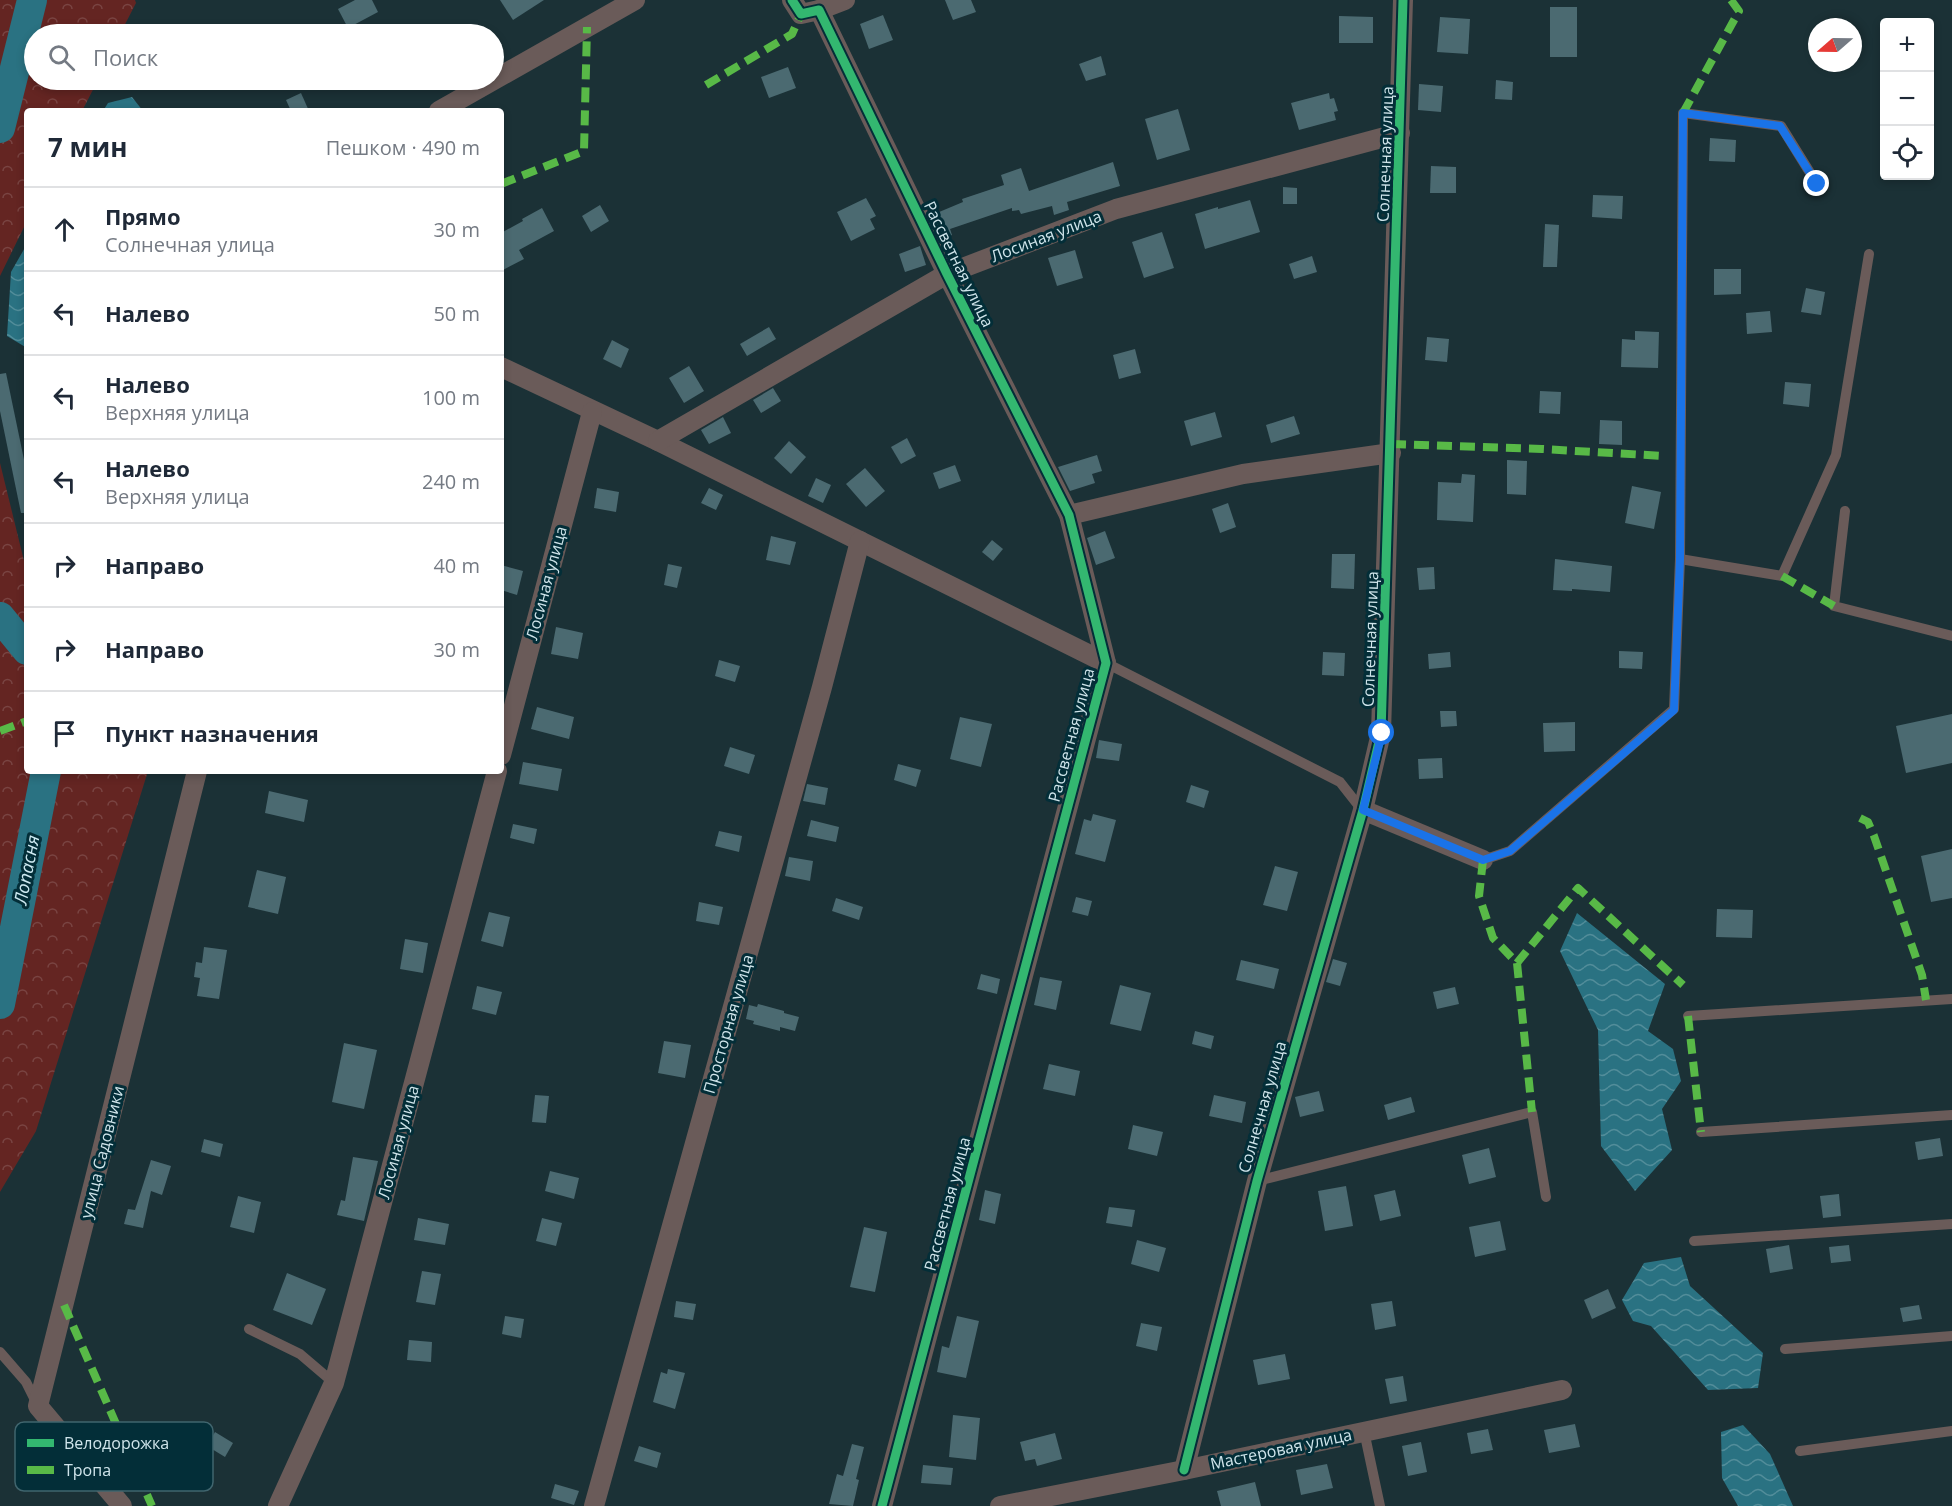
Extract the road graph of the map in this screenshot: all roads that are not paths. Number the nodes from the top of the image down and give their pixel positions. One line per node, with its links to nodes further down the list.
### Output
1 (634, 0): 6 (street)
2 (792, 0): 5 (street)
3 (845, 0): 5 (street)
4 (1403, 0): 9 (street, Солнечная улица)
5 (819, 10): 12 (street, Рассветная улица)
6 (504, 74)
7 (476, 90): 8 (street)
8 (444, 108)
9 (1400, 133): 12 (street, Лосиная улица); 16 (street, Солнечная улица)
10 (1817, 184): 20 (lane)
11 (1869, 254): 20 (lane)
12 (947, 274): 15 (street, Лосиная улица); 18 (street, Рассветная улица)
13 (504, 368): 14 (street)
14 (592, 412): 15 (street); 23 (street, Лосиная улица)
15 (658, 441): 19 (street)
16 (1391, 453): 18 (street); 26 (street, Солнечная улица)
17 (1845, 511): 21 (lane)
18 (1069, 515): 22 (street, Рассветная улица)
19 (860, 541): 22 (street); 51 (street, Просторная улица)
20 (1680, 559): 27 (lane)
21 (1952, 636)
22 (1106, 663): 26 (lane); 52 (street, Рассветная улица)
23 (504, 743)
24 (196, 774): 42 (street, улица Садовники)
25 (496, 774): 40 (street, Лосиная улица)
26 (1363, 810): 27 (street); 32 (street, Солнечная улица)
27 (1483, 860)
28 (1952, 999): 29 (lane)
29 (1688, 1016)
30 (1952, 1115): 31 (lane)
31 (1701, 1132)
32 (1257, 1181): 33 (lane); 47 (street, Солнечная улица)
33 (1546, 1197)
34 (1952, 1224): 35 (lane)
35 (1694, 1240)
36 (249, 1329): 40 (lane)
37 (1952, 1336): 38 (lane)
38 (1785, 1349)
39 (0, 1352): 42 (lane)
40 (334, 1383): 50 (street, Лосиная улица)
41 (1562, 1390): 44 (street, Мастеровая улица)
42 (38, 1406): 43 (street)
43 (51, 1422)
44 (1364, 1431): 47 (street, Мастеровая улица); 54 (lane)
45 (1952, 1431): 46 (lane)
46 (1800, 1451)
47 (1184, 1470): 53 (street, Мастеровая улица)
48 (109, 1491): 49 (street)
49 (122, 1506)
50 (278, 1506)
51 (594, 1506)
52 (882, 1506)
53 (1000, 1506)
54 (1380, 1506)

